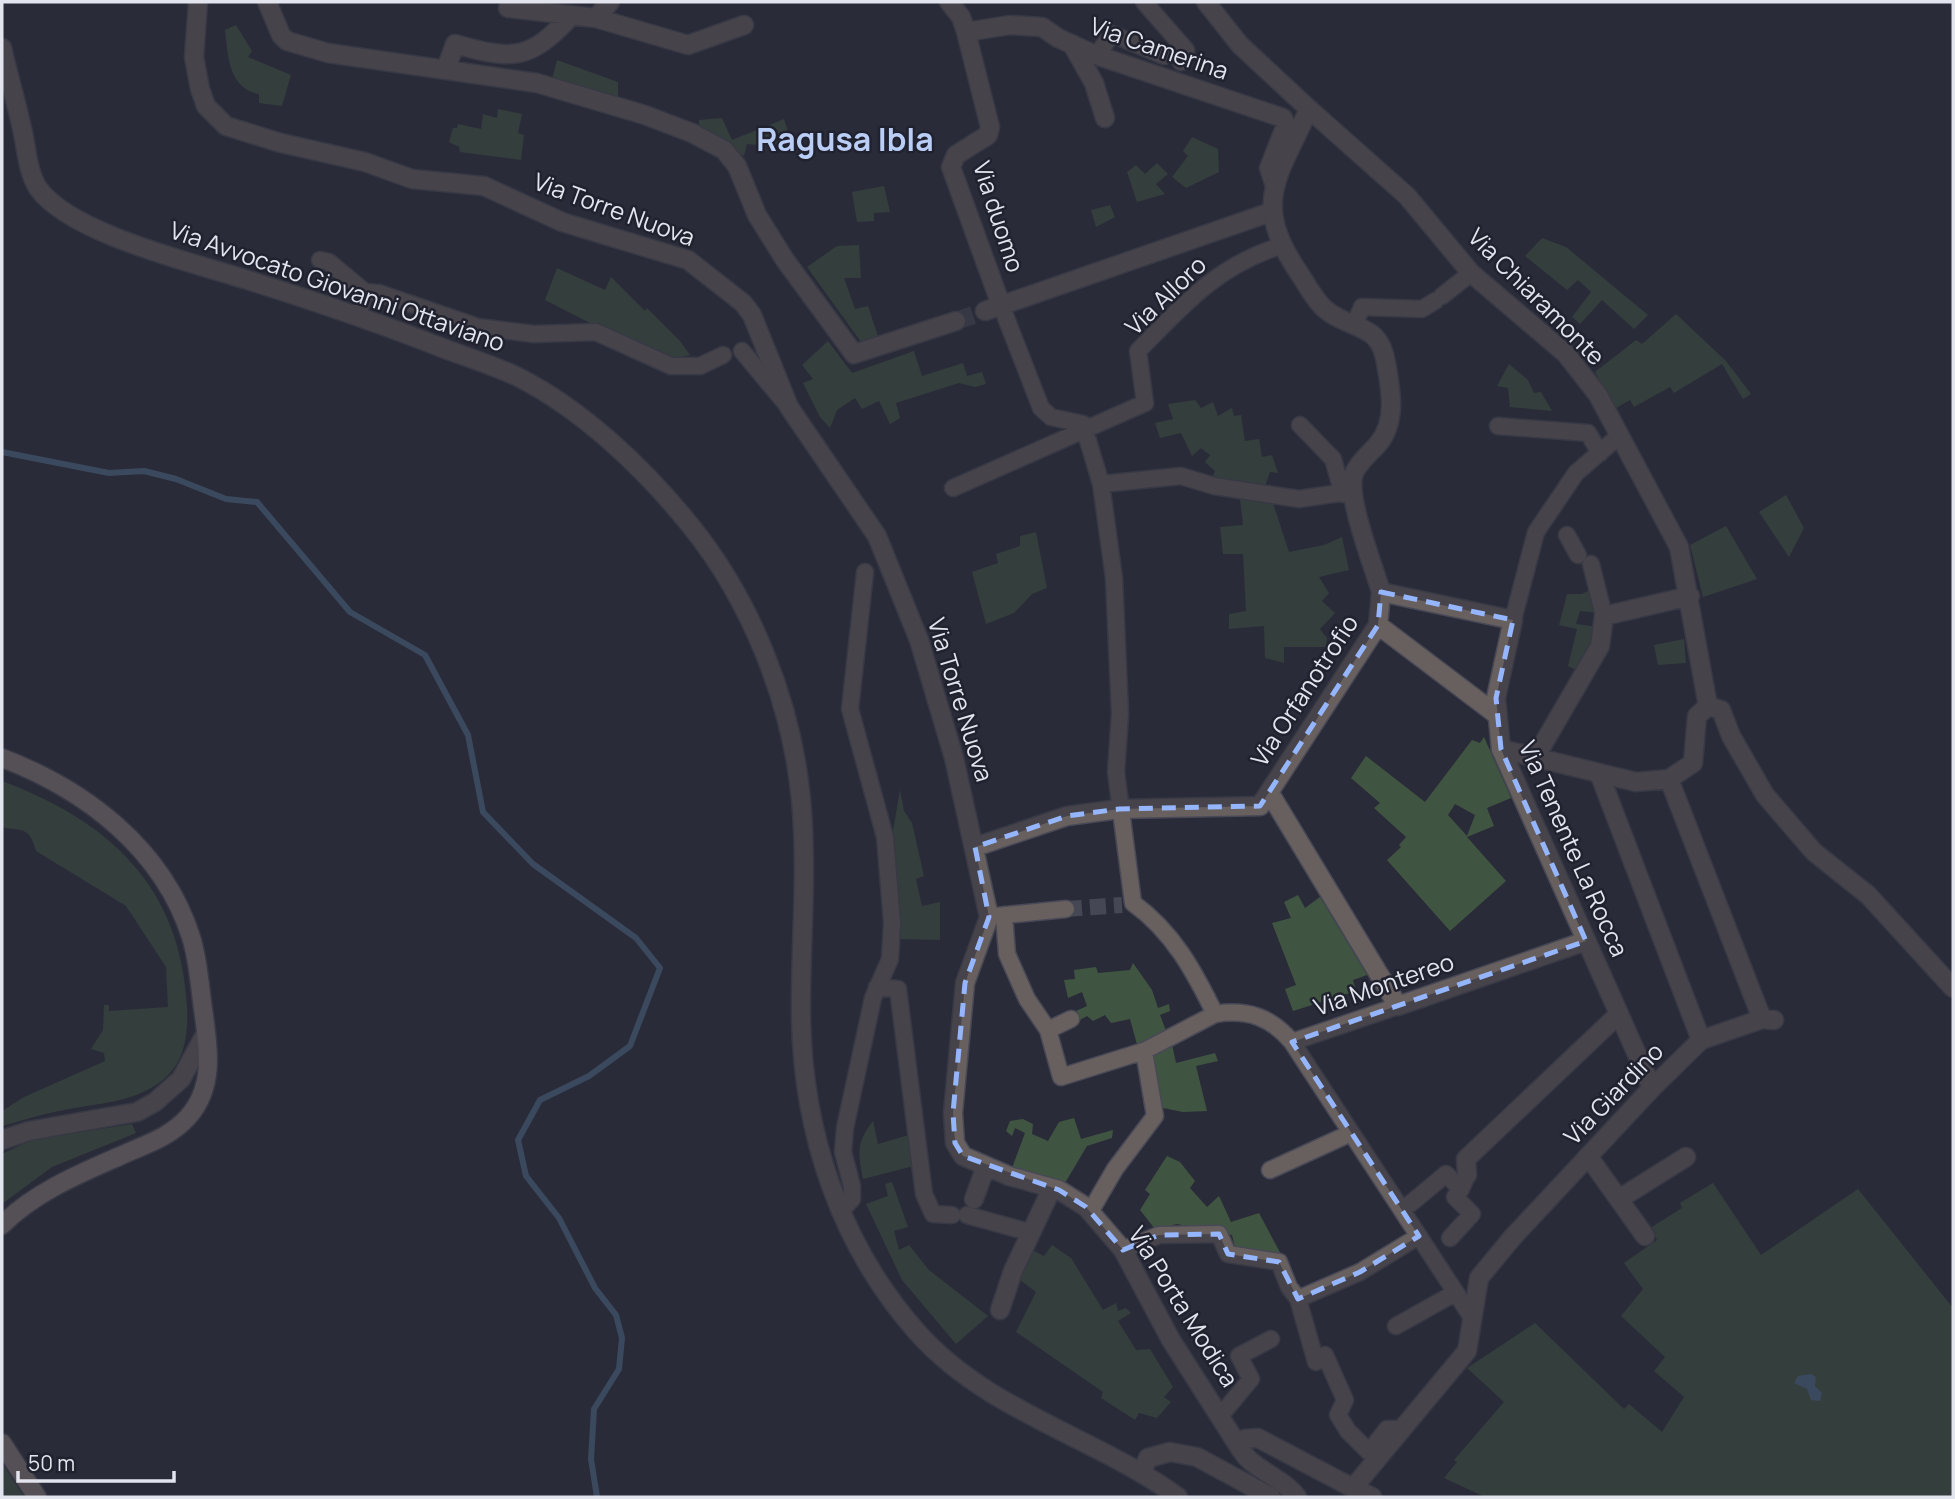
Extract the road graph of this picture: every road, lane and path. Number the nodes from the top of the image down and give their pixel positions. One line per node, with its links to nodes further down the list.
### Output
1 (198, 2): 32 (street, Via Torre Nuova)
2 (267, 2): 17 (street)
3 (610, 2): 9 (street)
4 (1144, 2): 16 (street)
5 (1206, 2): 18 (street, Via Chiaramonte)
6 (955, 3): 11 (street)
7 (508, 8): 8 (street)
8 (572, 15): 9 (street); 17 (street)
9 (596, 18): 10 (street)
10 (744, 25)
11 (966, 32): 12 (street, Via Camerina); 26 (street, Via duomo)
12 (1072, 44): 14 (street, Via Camerina); 19 (street)
13 (2, 48): 27 (street, Via Avvocato Giovanni Ottaviano)
14 (1097, 55): 15 (street); 20 (street, Via Camerina)
15 (1164, 56)
16 (1181, 62)
17 (446, 69): 28 (street)
18 (1309, 109): 20 (street); 24 (street, Via Chiaramonte)
19 (1105, 118)
20 (1275, 186): 21 (street)
21 (1270, 212): 22 (street); 26 (street)
22 (1280, 246): 29 (street); 35 (street, Via Alloro)
23 (320, 260): 25 (street)
24 (1471, 273): 29 (street); 36 (street, Via Chiaramonte)
25 (365, 292): 27 (street); 31 (street)
26 (993, 308): 35 (street)
27 (358, 315): 84 (street, Via Avvocato Giovanni Ottaviano)
28 (956, 321)
29 (1354, 324): 40 (street)
30 (742, 351): 32 (street)
31 (723, 355)
32 (789, 407): 57 (street, Via Torre Nuova)
33 (1300, 425): 40 (street)
34 (1498, 426): 37 (street)
35 (1086, 429): 38 (street); 39 (street)
36 (1619, 436): 37 (street, Via Tenente La Rocca); 44 (street, Via Chiaramonte)
37 (1600, 453): 41 (street, Via Tenente La Rocca)
38 (1101, 484): 40 (street); 56 (street)
39 (953, 488)
40 (1348, 493): 43 (street, Via Orfanotrofio)
41 (1553, 507): 45 (street); 46 (street, Via Tenente La Rocca)
42 (865, 572): 61 (street)
43 (1381, 592): 46 (street); 47 (street, Via Orfanotrofio)
44 (1690, 596): 45 (street); 48 (street, Via Chiaramonte)
45 (1604, 616): 52 (street)
46 (1513, 621): 49 (street, Via Tenente La Rocca)
47 (1378, 625): 49 (street); 55 (street, Via Orfanotrofio)
48 (1708, 706): 54 (street); 62 (street)
49 (1497, 715): 50 (street, Via Tenente La Rocca)
50 (1501, 749): 52 (street); 60 (street, Via Tenente La Rocca)
51 (2, 758): 68 (main road)
52 (1535, 758): 53 (street)
53 (1599, 773): 54 (street); 69 (street)
54 (1669, 779): 69 (street, Via Giardino)
55 (1269, 792): 56 (street, Via Orfanotrofio); 63 (street)
56 (1119, 809): 57 (street, Via Orfanotrofio); 64 (street)
57 (975, 847): 59 (street, Via Torre Nuova)
58 (1066, 909): 59 (street)
59 (996, 916): 67 (street); 77 (street, Via Porta Modica)
60 (1586, 941): 63 (street, Via Montereo); 65 (street, Via Tenente La Rocca)
61 (877, 987): 83 (street); 84 (street)
62 (1953, 988)
63 (1398, 1006): 70 (street, Via Montereo)
64 (1215, 1014): 70 (street); 71 (street)
65 (1619, 1014): 72 (street, Via Tenente La Rocca); 79 (street)
66 (1071, 1019): 67 (street)
67 (1048, 1030): 71 (street)
68 (206, 1032): 74 (street); 86 (main road)
69 (1701, 1040): 72 (street, Via Giardino)
70 (1292, 1042): 73 (street)
71 (1143, 1051): 85 (street)
72 (1652, 1088): 75 (street, Via Giardino)
73 (1351, 1133): 78 (street); 89 (street)
74 (3, 1141)
75 (1588, 1156): 81 (street); 95 (street, Via Giardino)
76 (1686, 1157): 81 (street)
77 (986, 1166): 80 (street, Via Porta Modica); 83 (street)
78 (1270, 1170)
79 (1464, 1182): 82 (street); 90 (street)
80 (1052, 1188): 85 (street, Via Porta Modica); 87 (street)
81 (1623, 1196): 88 (street)
82 (1410, 1204)
83 (964, 1210): 87 (street)
84 (840, 1212): 102 (street, Via Avvocato Giovanni Ottaviano)
85 (1090, 1212): 91 (street, Via Porta Modica)
86 (2, 1225)
87 (1032, 1234): 94 (street)
88 (1645, 1236)
89 (1419, 1237): 92 (street); 93 (street)
90 (1450, 1238)
91 (1123, 1250): 93 (street); 98 (street, Via Porta Modica)
92 (1455, 1293): 95 (street); 96 (street)
93 (1298, 1298): 99 (street)
94 (1000, 1310)
95 (1471, 1316): 99 (street, Via Giardino)
96 (1396, 1326)
97 (1271, 1339): 98 (street)
98 (1221, 1415): 101 (street, Via Porta Modica)
99 (1399, 1429): 103 (street)
100 (2, 1443): 104 (main road)
101 (1241, 1450): 103 (street); 107 (street)
102 (1142, 1472): 105 (street, Via Avvocato Giovanni Ottaviano); 106 (street)
103 (1353, 1488): 108 (street)
104 (37, 1497)
105 (1178, 1497)
106 (1271, 1497)
107 (1297, 1497)
108 (1372, 1497)

